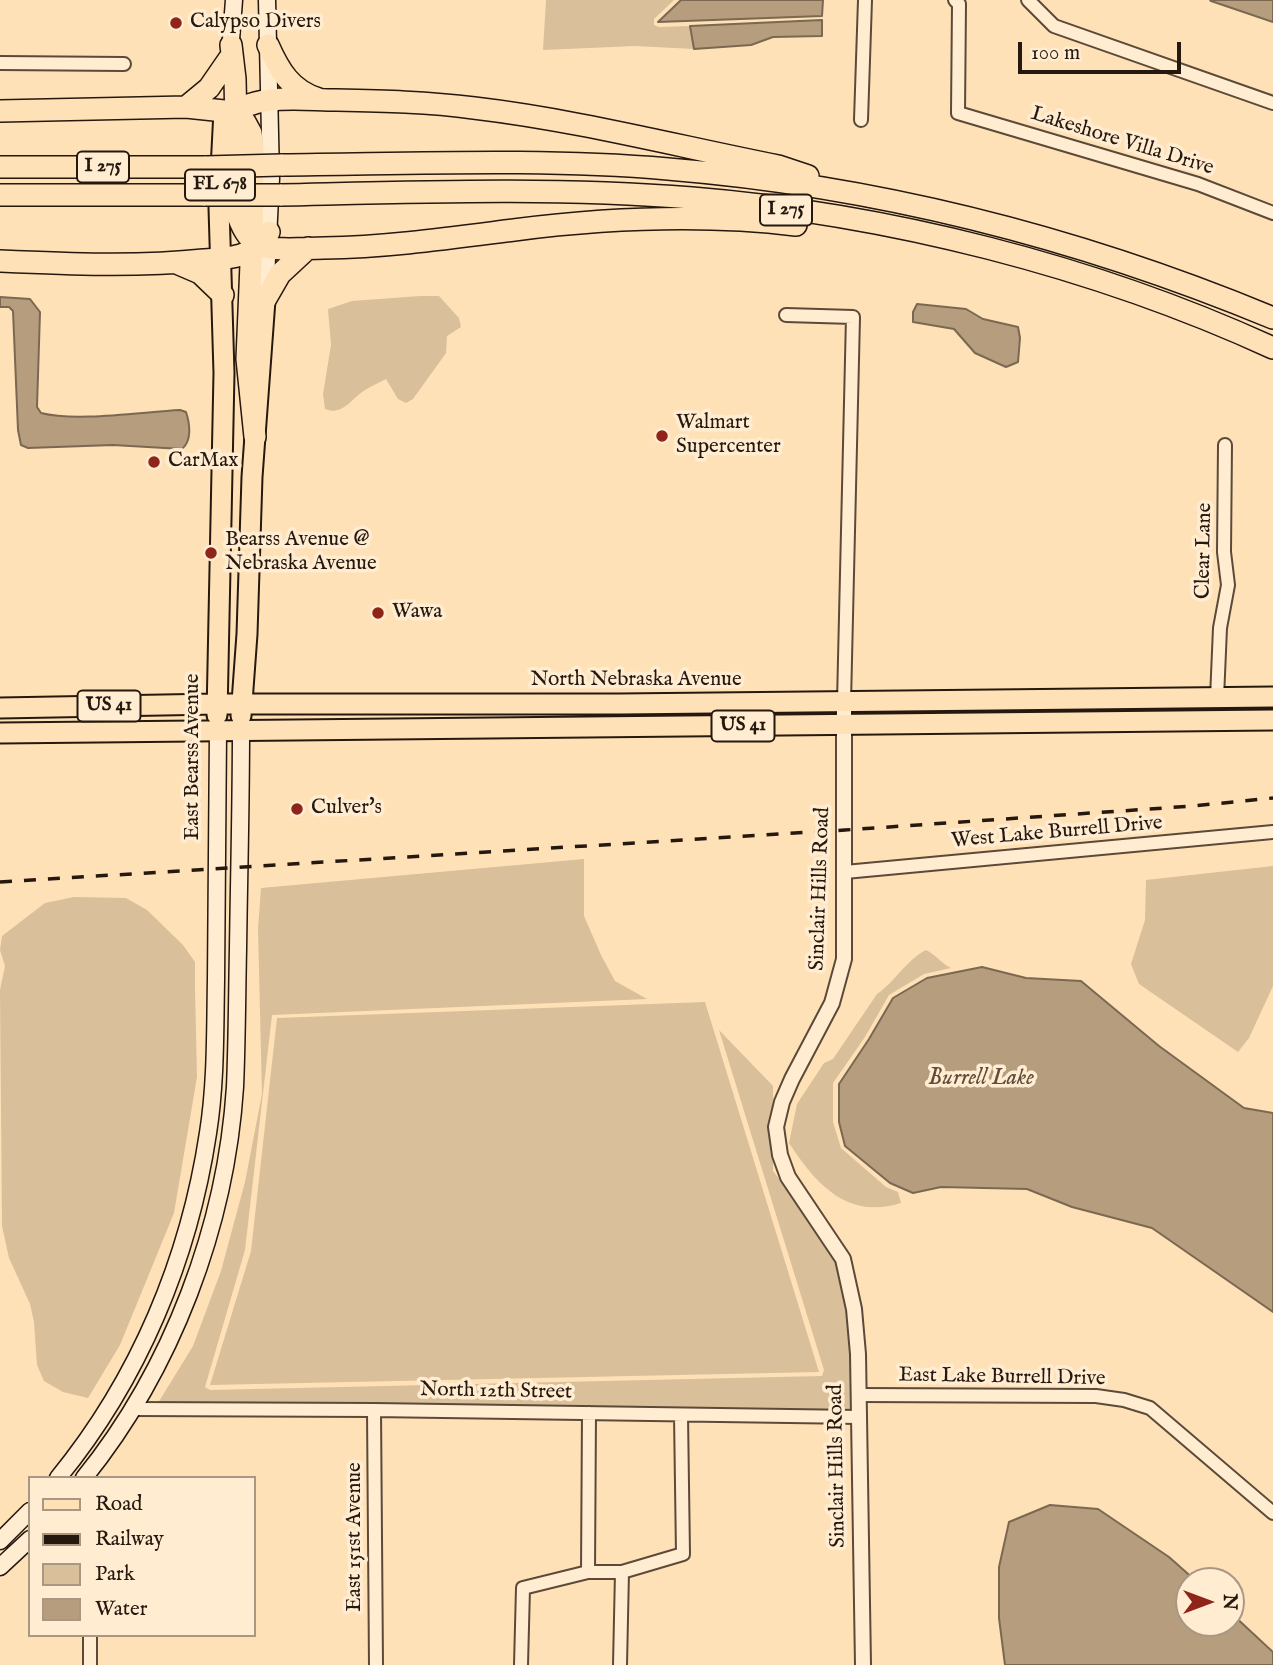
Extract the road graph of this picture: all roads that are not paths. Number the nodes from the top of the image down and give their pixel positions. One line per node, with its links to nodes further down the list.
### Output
1 (234, 0): 7 (main road)
2 (267, 0): 6 (main road, FL 678)
3 (865, 0): 16 (street)
4 (955, 0): 20 (street, Lakeshore Villa Drive)
5 (1028, 0): 12 (street)
6 (268, 45): 10 (main road, FL 678); 11 (highway)
7 (230, 52): 13 (highway); 15 (highway)
8 (0, 63): 9 (street)
9 (124, 64)
10 (270, 100): 11 (highway); 15 (highway); 22 (main road, FL 678)
11 (324, 100): 18 (highway)
12 (1273, 103)
13 (186, 107): 14 (highway); 15 (highway)
14 (0, 111)
15 (230, 115): 22 (highway); 24 (main road, East Bearss Avenue / FL 678)
16 (860, 120)
17 (0, 167): 18 (highway, I 275, bridge)
18 (859, 194): 30 (highway, I 275)
19 (0, 195): 21 (highway, I 275, bridge)
20 (1273, 213)
21 (883, 226): 23 (highway); 31 (highway, I 275)
22 (261, 243): 23 (highway); 24 (highway); 28 (main road, FL 678); 32 (highway)
23 (308, 248): 28 (highway)
24 (222, 258): 26 (highway); 27 (main road, East Bearss Avenue / FL 678)
25 (0, 261): 26 (highway)
26 (177, 263): 27 (highway)
27 (223, 295): 38 (main road, East Bearss Avenue / FL 678)
28 (265, 300): 32 (main road, FL 678)
29 (786, 315): 37 (street, Sinclair Hills Road)
30 (1273, 318)
31 (1273, 348)
32 (255, 437): 39 (main road, FL 678)
33 (1225, 445): 35 (street, Clear Lane)
34 (1273, 697): 35 (main road, North Nebraska Avenue / US 41)
35 (1217, 698): 36 (main road, North Nebraska Avenue / US 41); 43 (main road)
36 (1084, 699): 37 (main road, North Nebraska Avenue / US 41); 44 (main road)
37 (844, 702): 40 (main road, North Nebraska Avenue / US 41); 45 (street, Sinclair Hills Road)
38 (217, 704): 39 (main road, North Nebraska Avenue / US 41); 41 (main road, North Nebraska Avenue / US 41); 47 (main road, East Bearss Avenue / FL 678)
39 (241, 704): 40 (main road, North Nebraska Avenue / US 41); 48 (main road, FL 678)
40 (620, 704): 46 (main road)
41 (0, 708)
42 (1273, 720): 43 (main road, US 41)
43 (1109, 722): 44 (main road, US 41)
44 (967, 724): 45 (main road, US 41)
45 (844, 725): 46 (main road, US 41); 51 (street, Sinclair Hills Road)
46 (520, 728): 48 (main road, US 41)
47 (218, 731): 48 (main road, US 41); 49 (main road, US 41); 58 (main road, East Bearss Avenue)
48 (241, 731): 53 (main road)
49 (0, 733)
50 (1273, 832): 51 (street, West Lake Burrell Drive)
51 (845, 872): 52 (street, Sinclair Hills Road)
52 (858, 1395): 57 (street, Sinclair Hills Road); 61 (street, East Lake Burrell Drive)
53 (133, 1409): 54 (street, North 12th Street); 59 (main road)
54 (374, 1410): 55 (street, North 12th Street); 69 (street, East 151st Avenue)
55 (590, 1413): 56 (street, North 12th Street); 65 (street)
56 (681, 1415): 57 (street, North 12th Street); 66 (street)
57 (858, 1417): 72 (street, Sinclair Hills Road)
58 (59, 1476)
59 (85, 1476)
60 (28, 1513): 62 (main road)
61 (1273, 1513)
62 (0, 1541)
63 (28, 1541): 64 (main road)
64 (0, 1567)
65 (588, 1572): 66 (street); 70 (street)
66 (622, 1572): 71 (street)
67 (90, 1637): 68 (street)
68 (90, 1665)
69 (376, 1665)
70 (521, 1665)
71 (620, 1665)
72 (863, 1665)

